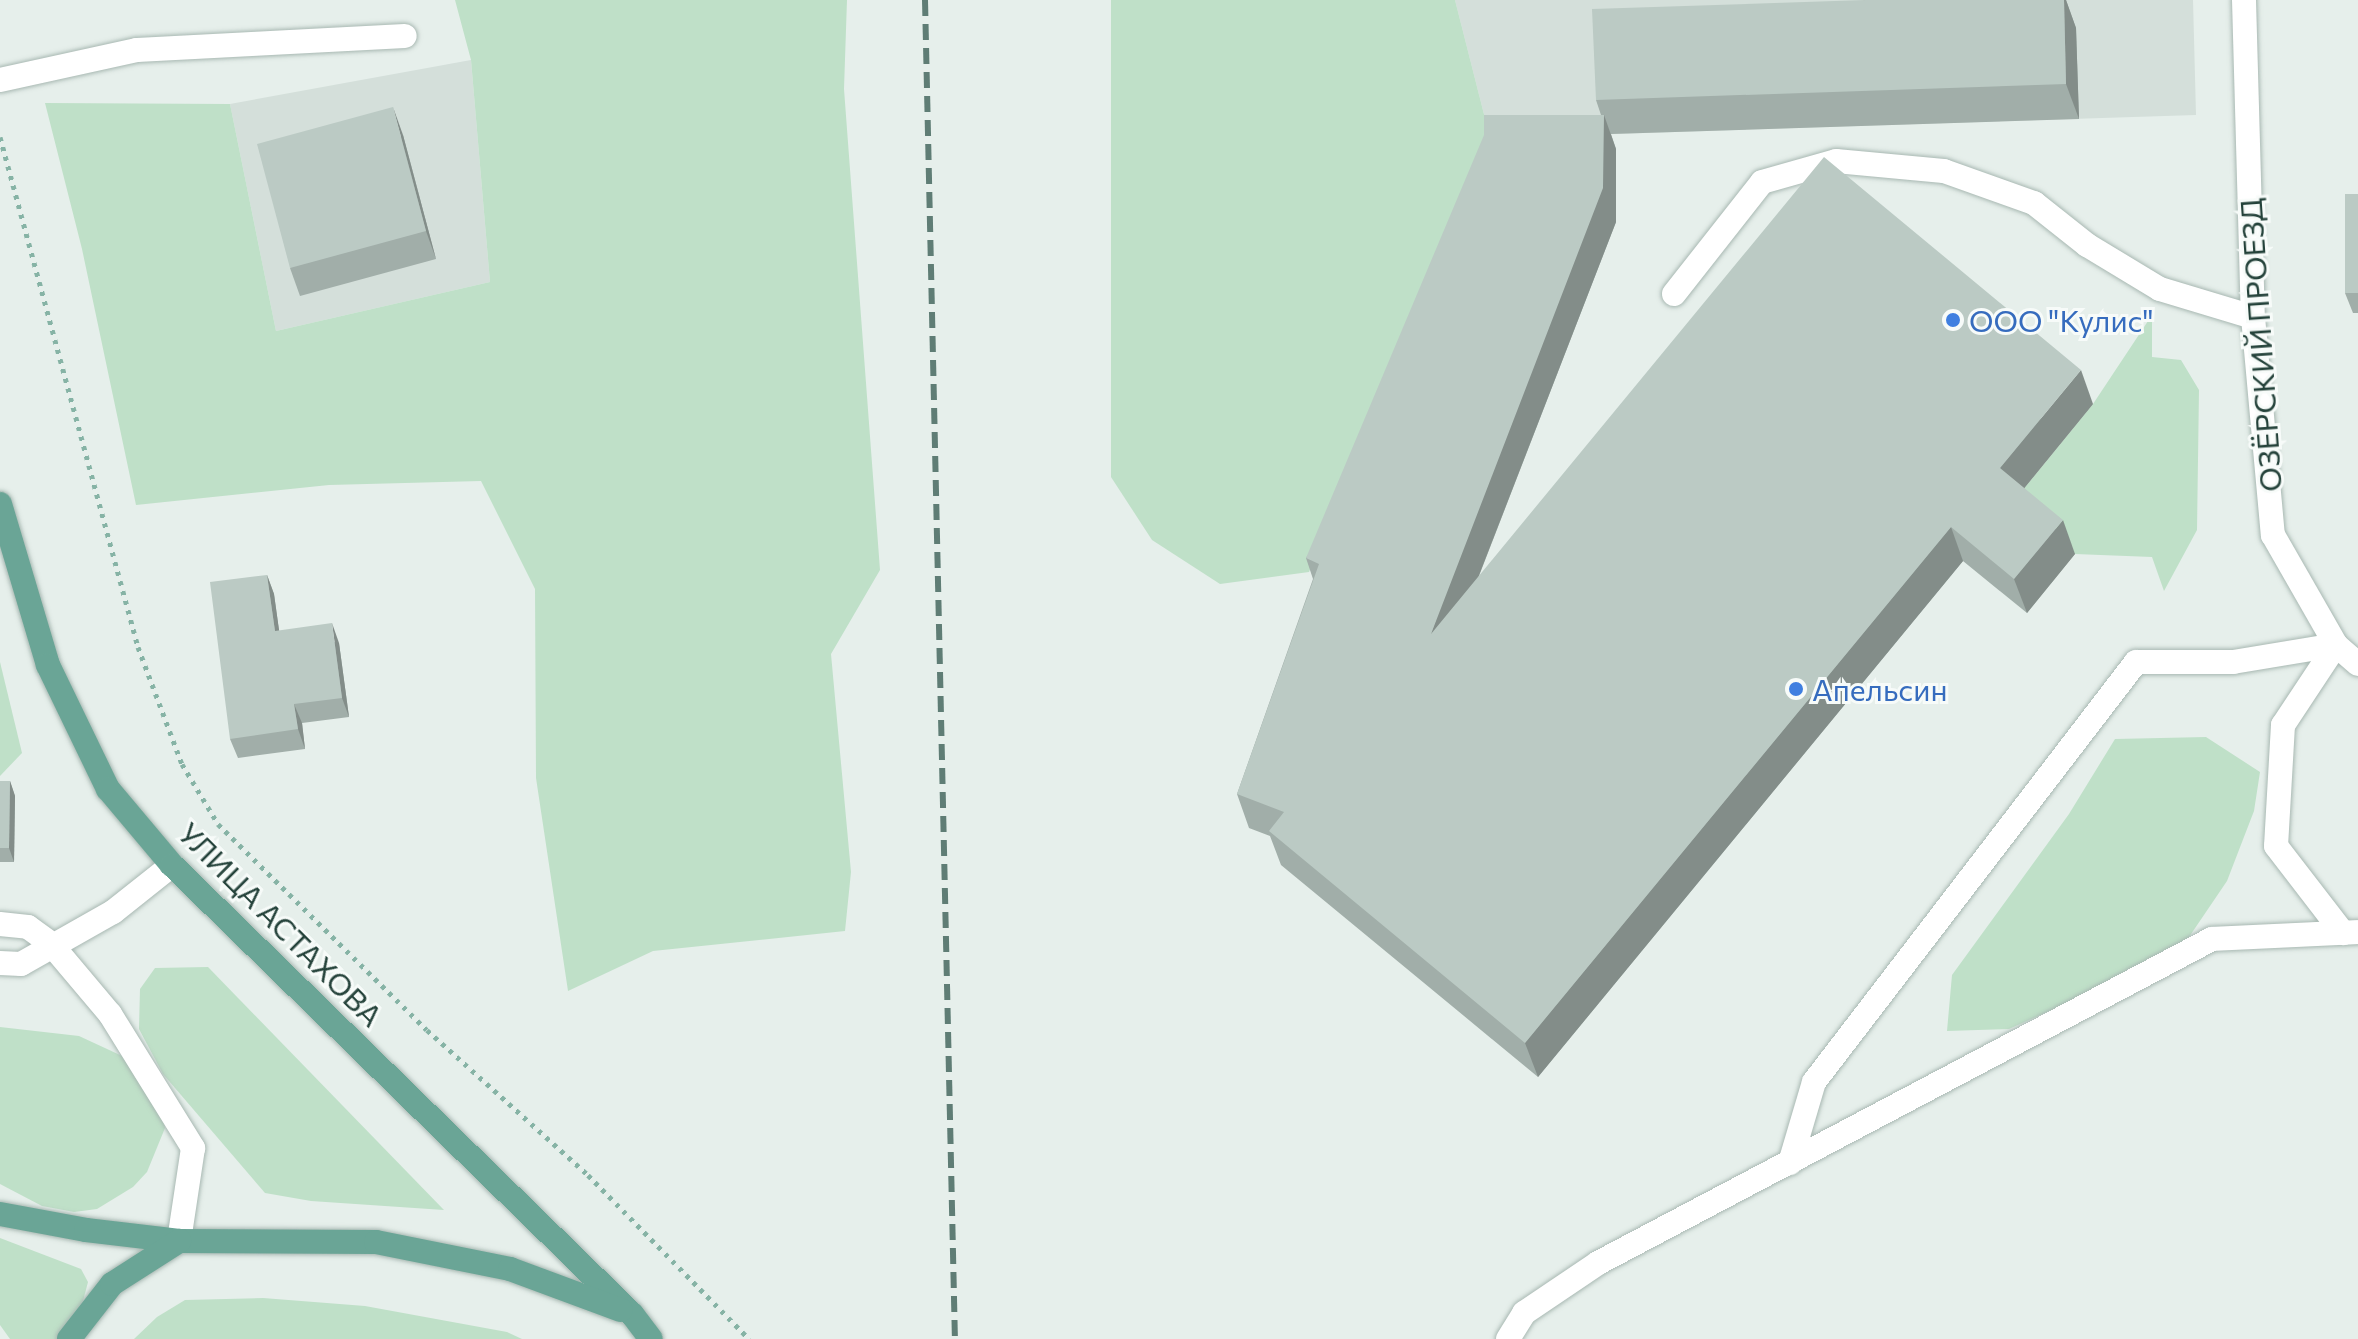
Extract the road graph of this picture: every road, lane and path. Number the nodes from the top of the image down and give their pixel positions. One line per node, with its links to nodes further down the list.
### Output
1 (2244, 0): 6 (street, ОЗЁРСКИЙ ПРОЕЗД)
2 (405, 36): 3 (street)
3 (0, 80)
4 (0, 137): 19 (path)
5 (1674, 294): 6 (street)
6 (2253, 317): 8 (street, ОЗЁРСКИЙ ПРОЕЗД)
7 (0, 504): 10 (main road, УЛИЦА АСТАХОВА)
8 (2336, 645): 9 (street, ОЗЁРСКИЙ ПРОЕЗД); 12 (street); 15 (street)
9 (2358, 664)
10 (172, 865): 13 (street); 18 (main road, УЛИЦА АСТАХОВА)
11 (0, 924): 13 (street)
12 (2350, 933): 15 (street)
13 (51, 944): 14 (street); 17 (street)
14 (0, 963)
15 (1790, 1163): 22 (street)
16 (0, 1214): 17 (main road)
17 (179, 1241): 18 (main road); 20 (main road)
18 (632, 1314): 21 (main road, УЛИЦА АСТАХОВА)
19 (746, 1338)
20 (69, 1339)
21 (651, 1339)
22 (1508, 1339)

